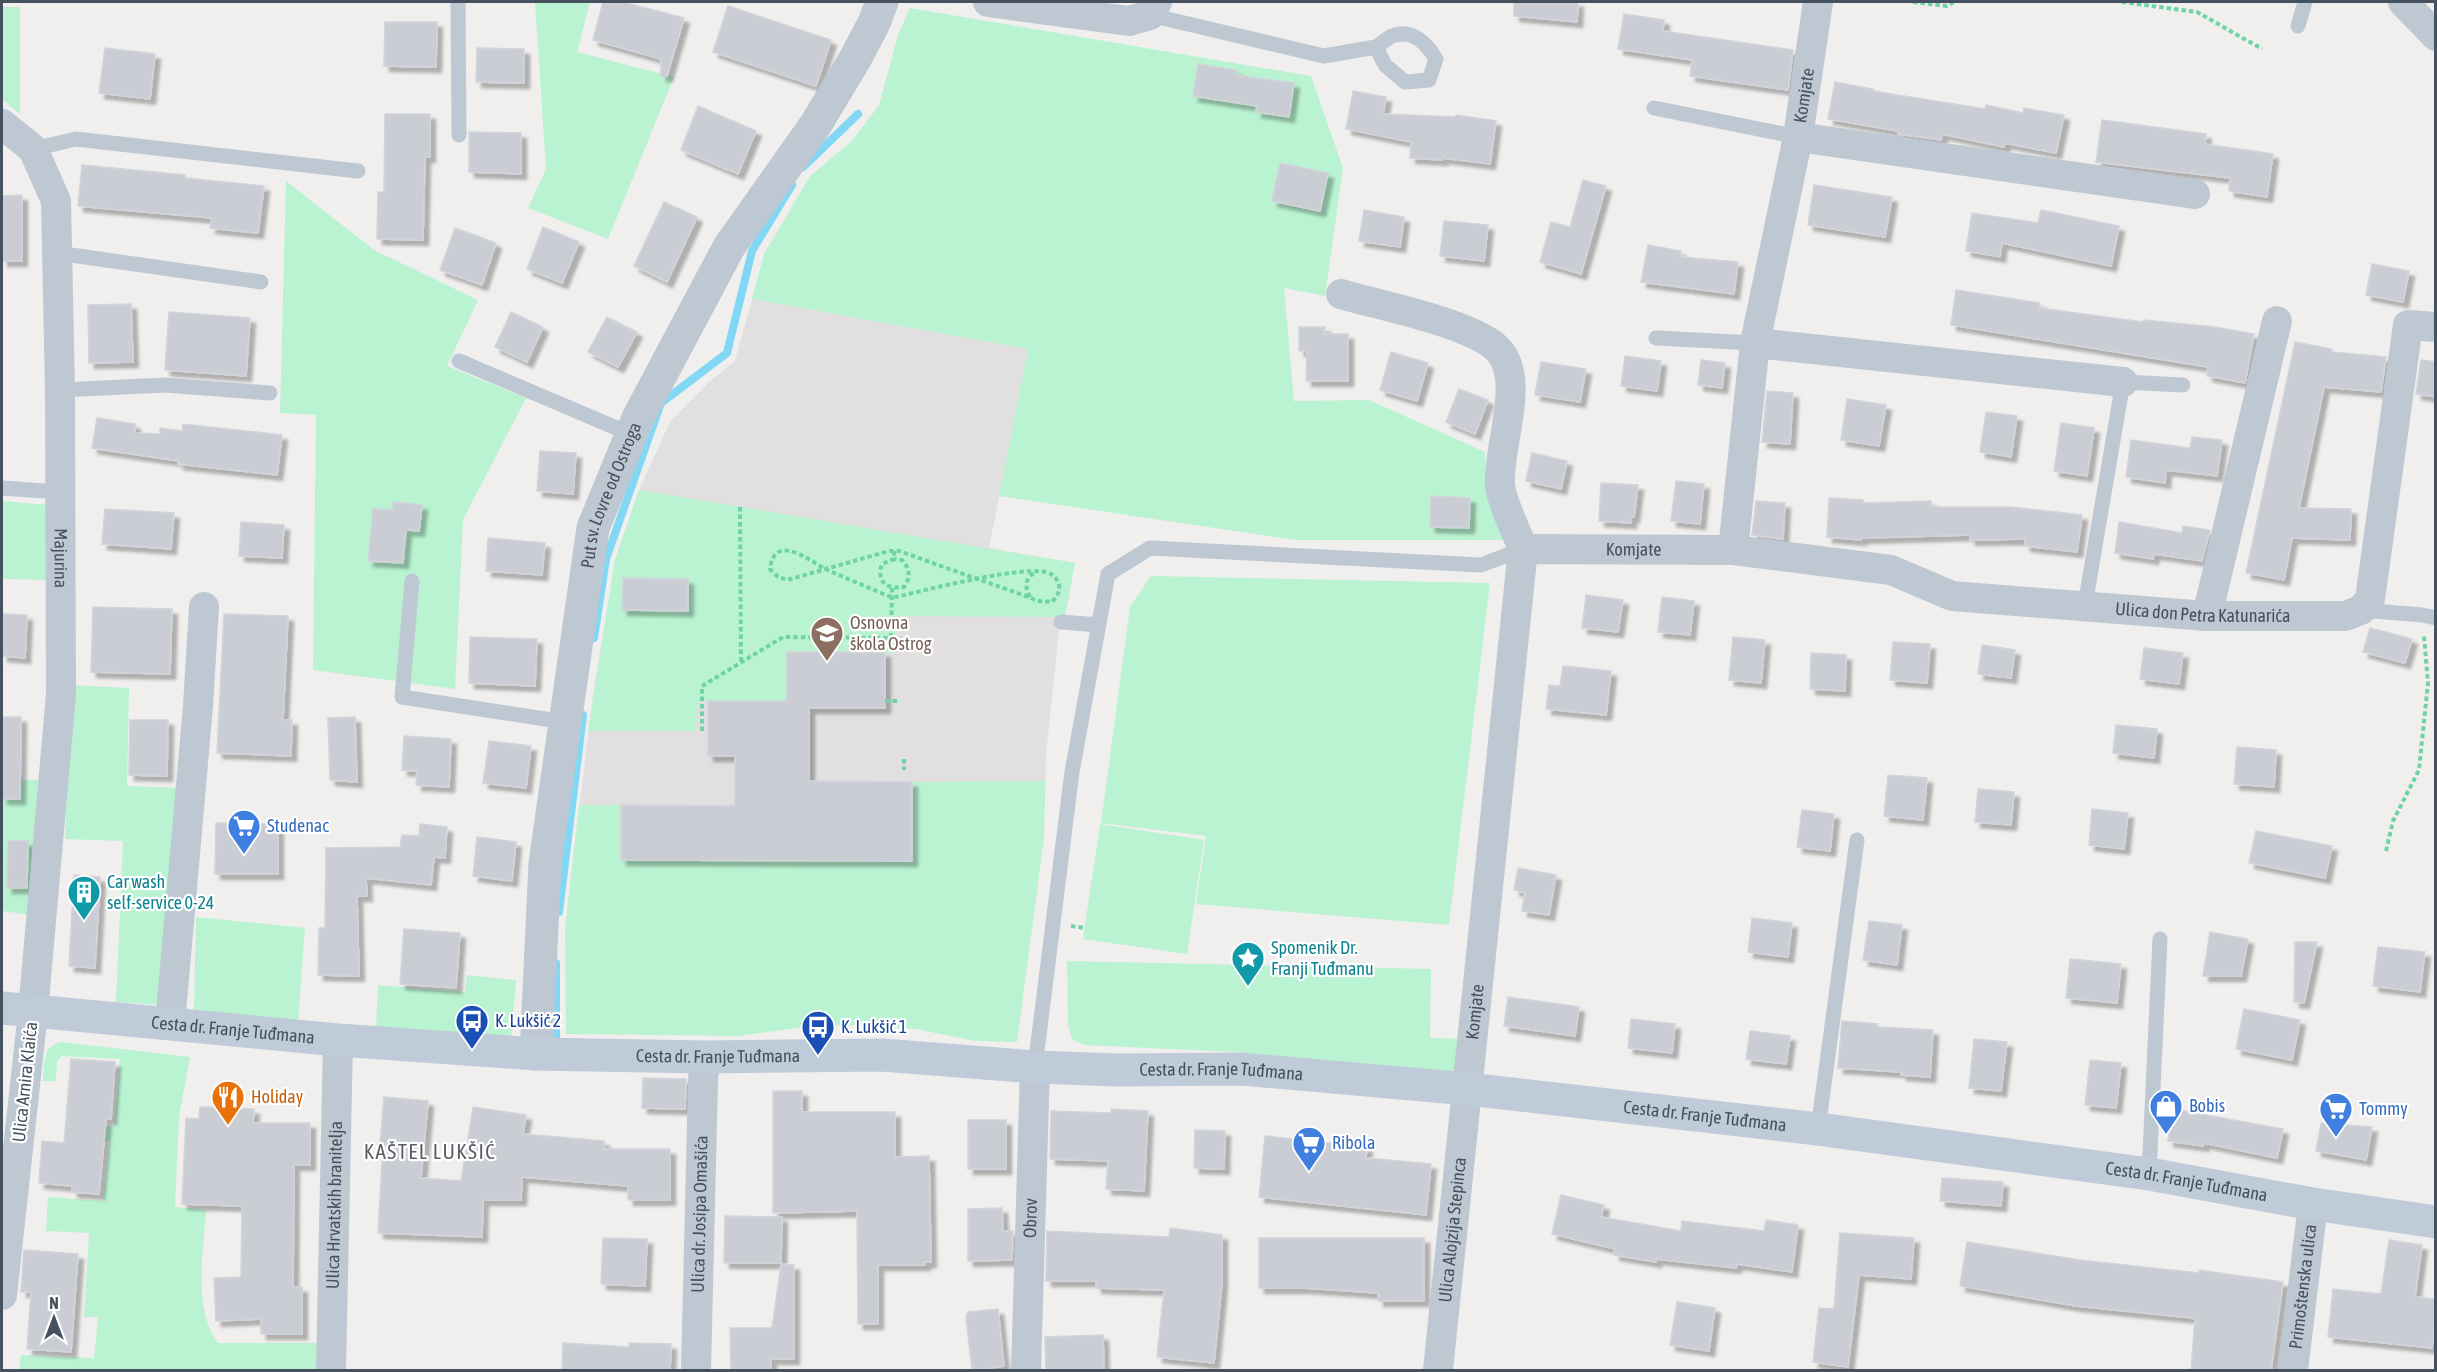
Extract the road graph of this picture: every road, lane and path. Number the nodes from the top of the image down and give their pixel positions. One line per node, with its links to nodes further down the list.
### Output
1 (458, 2): 17 (lane)
2 (882, 2): 34 (street, Put sv. Lovre od Ostroga)
3 (988, 2): 10 (street)
4 (1818, 2): 18 (street, Komjate)
5 (1913, 2): 6 (path)
6 (1954, 2)
7 (2122, 2): 14 (path)
8 (2305, 2): 11 (lane)
9 (2403, 2): 12 (street)
10 (1154, 8): 13 (lane)
11 (2298, 26)
12 (2436, 36)
13 (1376, 47)
14 (2262, 49)
15 (1654, 108): 18 (lane)
16 (2, 124): 19 (street, Majurina)
17 (459, 135)
18 (1798, 137): 21 (street); 28 (street, Komjate)
19 (33, 149): 20 (lane); 22 (street, Majurina)
20 (358, 171)
21 (2195, 194)
22 (57, 253): 23 (lane); 32 (street, Majurina)
23 (261, 282)
24 (1341, 294): 38 (street)
25 (2277, 321): 52 (street)
26 (2436, 327): 51 (street)
27 (1656, 338): 28 (lane)
28 (1755, 343): 30 (street); 39 (street, Komjate)
29 (459, 361): 34 (lane)
30 (2123, 382): 31 (lane); 49 (lane)
31 (2183, 386)
32 (60, 390): 33 (lane); 36 (street, Majurina)
33 (270, 393)
34 (633, 435): 61 (street, Put sv. Lovre od Ostroga)
35 (2, 488): 36 (lane)
36 (59, 492): 68 (street, Majurina)
37 (740, 507): 58 (path)
38 (1523, 549): 39 (street, Komjate); 55 (lane); 74 (street, Komjate)
39 (1733, 550): 49 (street, Ulica don Petra Katunarića)
40 (894, 551): 41 (path); 42 (path); 44 (path)
41 (894, 558): 46 (path); 46 (path)
42 (825, 569): 42 (path); 47 (path)
43 (1037, 571): 44 (path); 48 (path); 48 (path)
44 (978, 579): 47 (path); 48 (path)
45 (412, 581): 61 (lane)
46 (892, 588): 47 (path)
47 (892, 596): 56 (path)
48 (1030, 598)
49 (2085, 605): 52 (street, Ulica don Petra Katunarića)
50 (204, 607): 69 (street)
51 (2361, 610): 52 (street, Ulica don Petra Katunarića); 53 (lane)
52 (2207, 616)
53 (2429, 616): 66 (path)
54 (1060, 622): 55 (lane)
55 (1099, 625): 73 (lane)
56 (891, 638): 57 (path); 58 (path)
57 (902, 638)
58 (741, 663): 62 (path)
59 (885, 701): 60 (path)
60 (898, 701)
61 (565, 722): 71 (street, Put sv. Lovre od Ostroga)
62 (702, 731)
63 (904, 759): 64 (path)
64 (904, 770)
65 (1857, 840): 75 (lane)
66 (2386, 850)
67 (2160, 939): 76 (lane)
68 (17, 1010): 69 (main road, Cesta dr. Franje Tuđmana); 79 (street, Ulica Arnira Klaića)
69 (170, 1024): 70 (main road, Cesta dr. Franje Tuđmana)
70 (338, 1040): 71 (main road, Cesta dr. Franje Tuđmana); 80 (street, Ulica Hrvatskih branitelja)
71 (536, 1054): 72 (main road, Cesta dr. Franje Tuđmana)
72 (705, 1058): 73 (main road, Cesta dr. Franje Tuđmana); 81 (street, Ulica dr. Josipa Omašića)
73 (1035, 1067): 74 (main road, Cesta dr. Franje Tuđmana); 82 (street, Obrov)
74 (1468, 1089): 75 (main road, Cesta dr. Franje Tuđmana); 83 (street, Ulica Alojzija Stepinca)
75 (1818, 1129): 76 (main road, Cesta dr. Franje Tuđmana)
76 (2149, 1174): 77 (main road, Cesta dr. Franje Tuđmana)
77 (2313, 1204): 78 (main road, Cesta dr. Franje Tuđmana); 84 (street, Primoštenska ulica)
78 (2436, 1222)
79 (2, 1295)
80 (331, 1371)
81 (696, 1371)
82 (1026, 1371)
83 (1438, 1371)
84 (2293, 1371)

